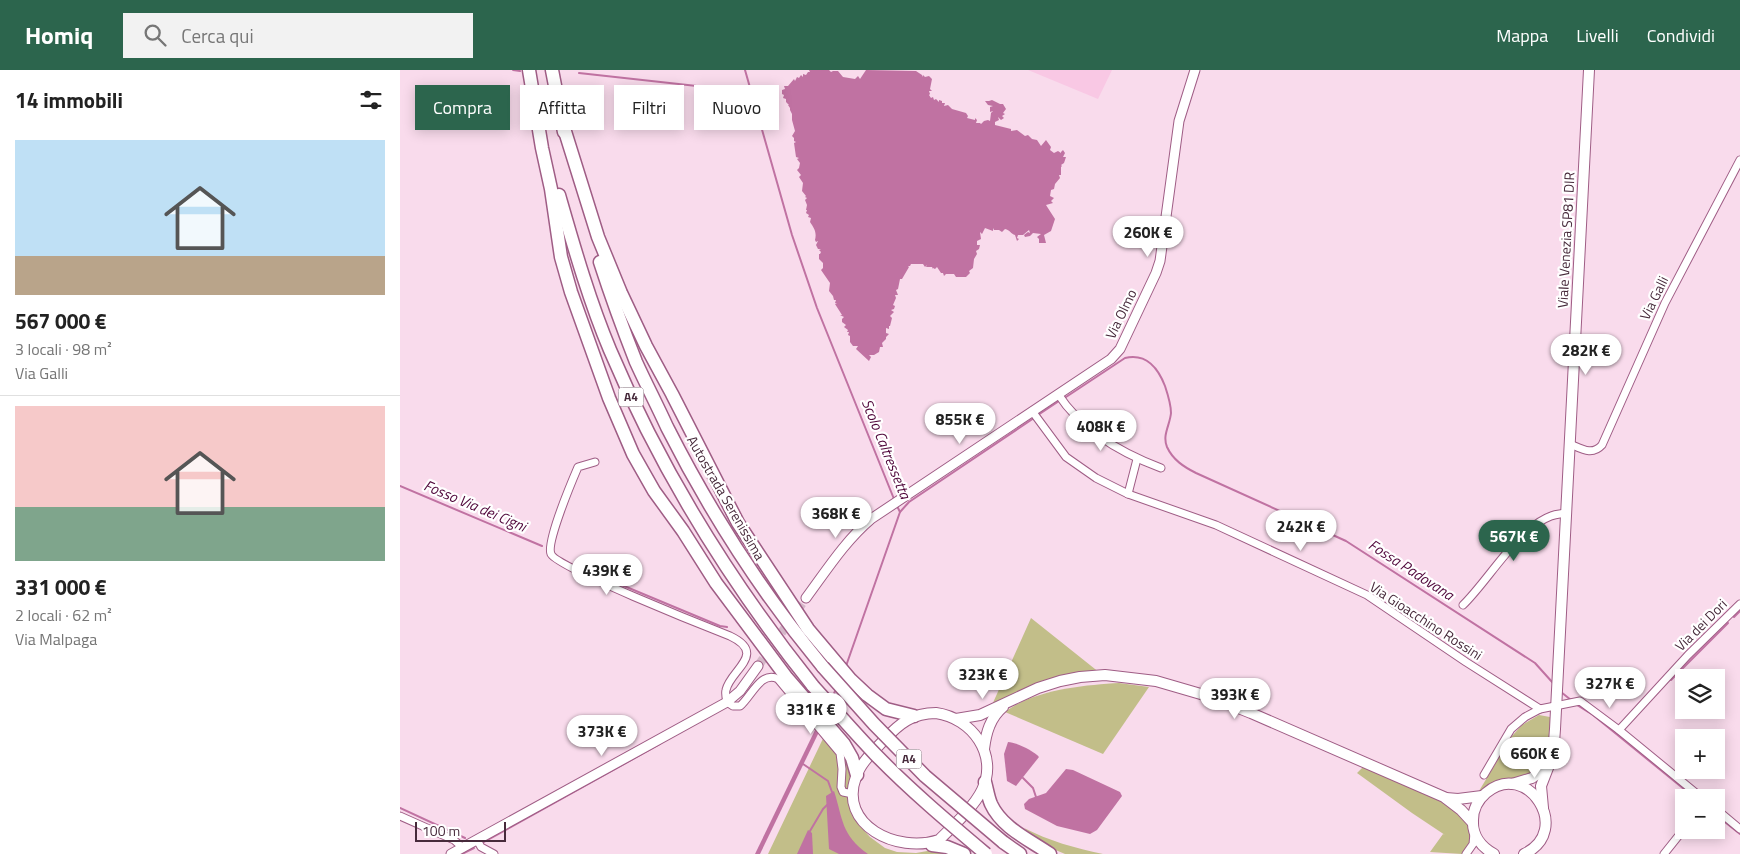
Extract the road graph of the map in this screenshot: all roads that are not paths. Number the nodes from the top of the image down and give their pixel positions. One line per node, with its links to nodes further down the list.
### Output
1 (529, 70): 27 (highway)
2 (533, 70): 55 (highway, A4, bridge)
3 (552, 70): 6 (highway, Autostrada Serenissima / A4)
4 (1195, 70): 10 (street, Via Olmo)
5 (1589, 70): 12 (main road, Viale Venezia SP81 DIR)
6 (555, 85)
7 (564, 130): 21 (highway, Autostrada Serenissima / A4)
8 (565, 130): 21 (highway)
9 (1740, 160): 12 (street, Via Galli)
10 (1061, 397): 11 (street, Via Olmo); 13 (street)
11 (1035, 415): 16 (street, Via Gioacchino Rossini); 18 (street, Via Olmo)
12 (1570, 444): 17 (main road, Viale Venezia SP81 DIR)
13 (1137, 459): 15 (street); 16 (street)
14 (595, 462): 24 (street)
15 (1161, 468)
16 (1128, 494): 26 (street, Via Gioacchino Rossini)
17 (1566, 513): 20 (street); 25 (main road, Viale Venezia SP81 DIR)
18 (806, 598)
19 (1740, 604): 30 (street, Via dei Dori)
20 (1463, 605)
21 (827, 662): 28 (highway); 56 (highway, Autostrada Serenissima / A4, bridge)
22 (758, 666): 24 (street)
23 (1016, 697): 29 (main road); 32 (main road); 41 (main road)
24 (727, 702): 27 (street); 48 (street)
25 (1556, 706): 26 (street); 30 (street); 33 (main road, Viale Venezia SP81 DIR)
26 (1540, 709): 35 (street)
27 (814, 716): 31 (highway)
28 (914, 716): 29 (main road); 34 (main road)
29 (956, 718): 32 (main road)
30 (1619, 730): 38 (street)
31 (829, 734): 34 (highway); 39 (street)
32 (984, 750): 36 (main road)
33 (1548, 765): 37 (main road); 42 (main road, Viale Venezia SP81 DIR)
34 (856, 775): 39 (main road)
35 (1484, 775)
36 (985, 782): 50 (main road); 57 (highway)
37 (1512, 784): 40 (main road); 42 (main road)
38 (1691, 789)
39 (853, 794): 50 (main road)
40 (1482, 796): 41 (main road); 45 (main road)
41 (1444, 798): 45 (main road)
42 (1543, 808): 49 (main road, Viale Venezia SP81 DIR)
43 (400, 816): 51 (street)
44 (1725, 816): 46 (street)
45 (1473, 827): 58 (street); 59 (main road)
46 (1740, 828)
47 (1676, 839): 62 (street)
48 (477, 840): 51 (street); 53 (street)
49 (1540, 841): 60 (main road); 61 (main road, Viale Venezia SP81 DIR)
50 (932, 845): 54 (highway)
51 (463, 848): 52 (street)
52 (451, 854)
53 (494, 854)
54 (964, 854)
55 (986, 854)
56 (1020, 854)
57 (1050, 854)
58 (1466, 854)
59 (1490, 854)
60 (1524, 854)
61 (1538, 854)
62 (1664, 854)

